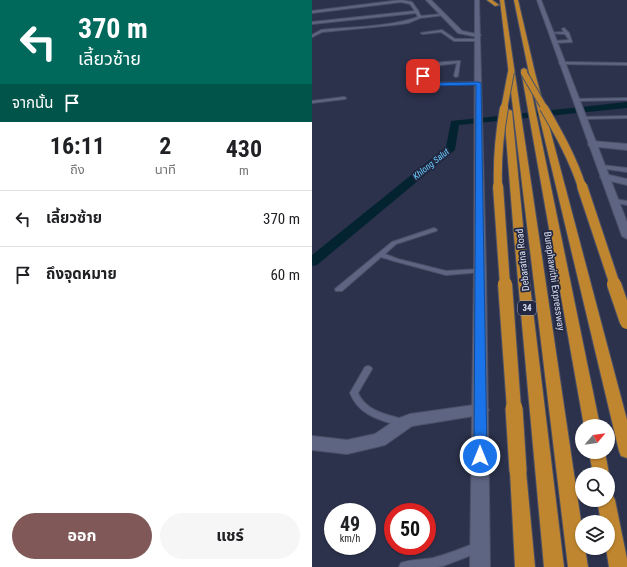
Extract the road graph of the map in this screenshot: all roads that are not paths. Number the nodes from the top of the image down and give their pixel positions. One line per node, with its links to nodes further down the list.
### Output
1 (428, 0): 10 (main road)
2 (477, 0): 19 (main road)
3 (489, 0): 7 (highway)
4 (511, 0): 25 (highway, Buraphawithi Expressway)
5 (516, 0): 52 (highway)
6 (539, 0): 16 (main road)
7 (499, 2): 12 (highway); 24 (highway, Buraphawithi Expressway)
8 (312, 12): 9 (lane)
9 (418, 12): 11 (lane); 13 (lane)
10 (443, 15): 11 (lane); 19 (main road)
11 (420, 17): 18 (lane)
12 (498, 19)
13 (312, 23)
14 (564, 29): 17 (lane)
15 (423, 33): 19 (lane)
16 (551, 33): 17 (lane); 20 (main road)
17 (567, 33): 20 (lane)
18 (312, 36)
19 (478, 38): 27 (main road)
20 (554, 42): 22 (main road)
21 (500, 48): 58 (highway, Debaratna Road / 34)
22 (561, 63): 23 (lane); 31 (main road)
23 (627, 64)
24 (511, 72): 57 (highway, bridge); 59 (highway, Buraphawithi Expressway)
25 (524, 73): 46 (highway, bridge); 49 (highway, Buraphawithi Expressway)
26 (456, 76): 27 (lane)
27 (478, 83): 44 (main road)
28 (344, 98): 30 (lane)
29 (627, 99): 31 (lane)
30 (312, 102)
31 (579, 109): 32 (lane); 33 (main road)
32 (627, 117)
33 (592, 144): 34 (main road); 35 (main road)
34 (627, 147)
35 (601, 167): 36 (lane); 37 (main road)
36 (627, 170)
37 (605, 177): 38 (main road); 39 (main road)
38 (627, 182)
39 (614, 201): 40 (lane); 42 (main road)
40 (627, 203)
41 (434, 230): 43 (lane)
42 (627, 236)
43 (380, 254): 44 (lane); 45 (lane)
44 (480, 271): 48 (main road)
45 (339, 289)
46 (627, 322)
47 (368, 369): 50 (lane)
48 (481, 410): 50 (main road); 54 (main road)
49 (591, 419)
50 (403, 423): 51 (main road)
51 (312, 443)
52 (627, 451)
53 (607, 507): 60 (highway)
54 (480, 547): 55 (lane); 56 (main road)
55 (405, 567)
56 (480, 567)
57 (525, 567)
58 (554, 567)
59 (578, 567)
60 (619, 567)

